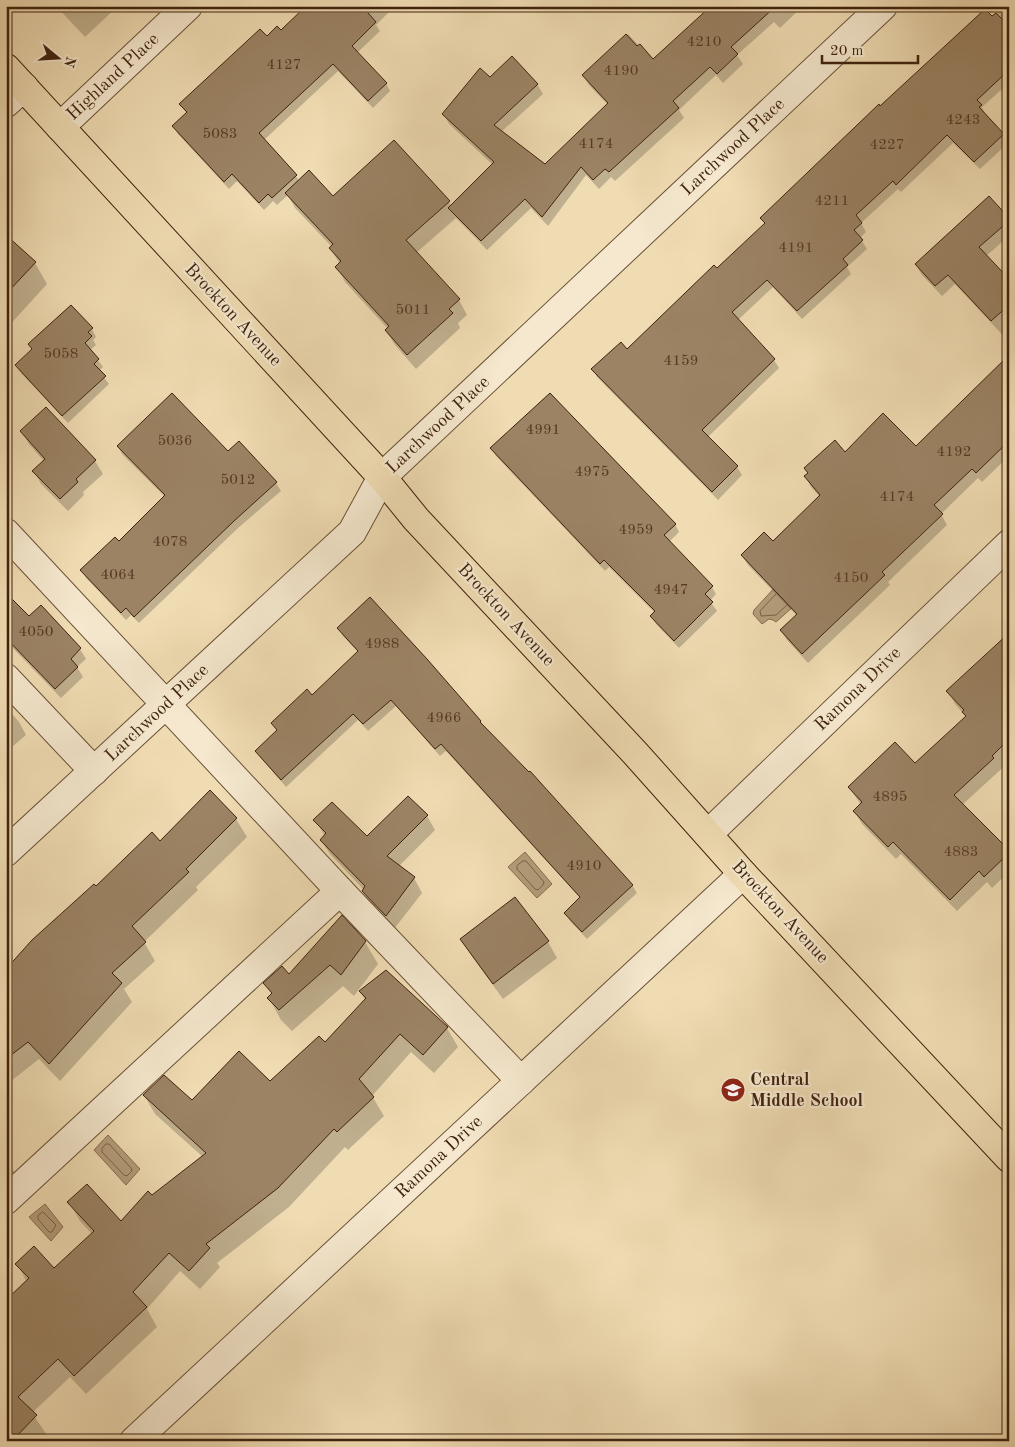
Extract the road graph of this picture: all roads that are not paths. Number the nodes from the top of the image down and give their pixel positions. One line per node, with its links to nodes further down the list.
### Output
1 (188, 6): 4 (street, Highland Place)
2 (883, 6): 5 (street, Larchwood Place)
3 (12, 86): 4 (main road, Brockton Avenue)
4 (60, 127): 5 (main road, Brockton Avenue)
5 (382, 477): 9 (street, Larchwood Place); 11 (main road, Brockton Avenue)
6 (6, 533): 9 (street)
7 (1009, 544): 11 (street, Ramona Drive)
8 (6, 678): 10 (street)
9 (166, 705): 10 (street, Larchwood Place); 14 (street)
10 (94, 771): 12 (street, Larchwood Place)
11 (708, 834): 13 (main road, Brockton Avenue)
12 (6, 852)
13 (744, 874): 15 (street, Ramona Drive); 16 (main road, Brockton Avenue)
14 (340, 891): 15 (street); 17 (street)
15 (521, 1081): 18 (street, Ramona Drive)
16 (1009, 1158)
17 (6, 1200)
18 (134, 1441)

